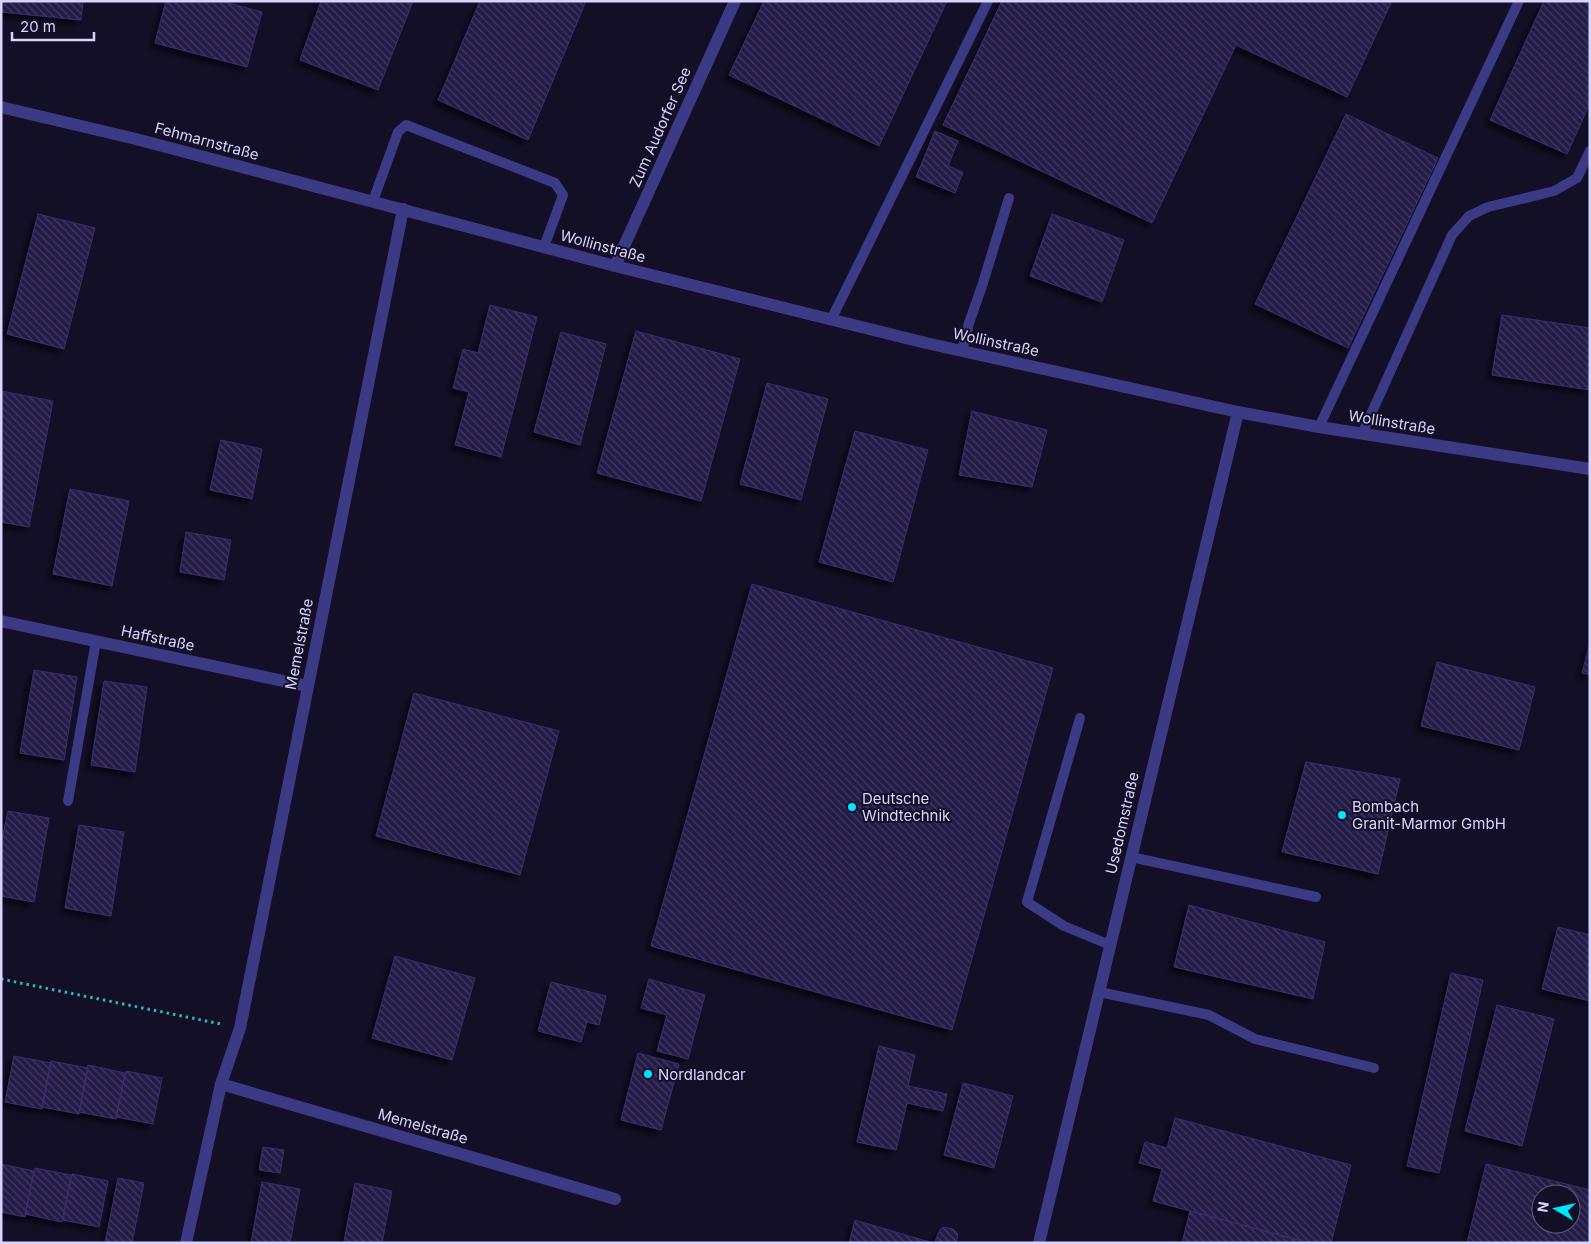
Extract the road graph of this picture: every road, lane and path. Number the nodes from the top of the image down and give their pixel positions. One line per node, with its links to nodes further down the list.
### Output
1 (735, 1): 10 (street, Zum Audorfer See)
2 (988, 1): 11 (lane)
3 (1519, 1): 14 (lane)
4 (1, 107): 7 (street, Fehmarnstraße)
5 (1590, 151): 15 (lane)
6 (1009, 198): 12 (lane)
7 (374, 201): 8 (street, Fehmarnstraße); 9 (lane)
8 (403, 209): 9 (street, Wollinstraße); 19 (street, Memelstraße)
9 (544, 247): 10 (street, Wollinstraße)
10 (615, 266): 11 (street, Wollinstraße)
11 (831, 320): 12 (street, Wollinstraße)
12 (962, 351): 13 (street, Wollinstraße)
13 (1238, 412): 14 (street, Wollinstraße); 22 (street, Usedomstraße)
14 (1319, 427): 15 (street, Wollinstraße)
15 (1362, 434): 16 (street, Wollinstraße)
16 (1590, 469)
17 (1, 621): 18 (street, Haffstraße)
18 (96, 641): 19 (street, Haffstraße); 21 (lane)
19 (307, 686): 27 (street, Memelstraße)
20 (1080, 718): 24 (lane)
21 (68, 801)
22 (1131, 857): 23 (lane); 24 (street, Usedomstraße)
23 (1316, 897)
24 (1110, 945): 26 (street, Usedomstraße)
25 (1, 980): 27 (path)
26 (1099, 992): 28 (lane); 32 (street, Usedomstraße)
27 (240, 1028): 29 (street, Memelstraße)
28 (1374, 1068)
29 (221, 1084): 30 (street, Memelstraße); 31 (street, Memelstraße)
30 (615, 1199)
31 (186, 1243)
32 (1039, 1243)

